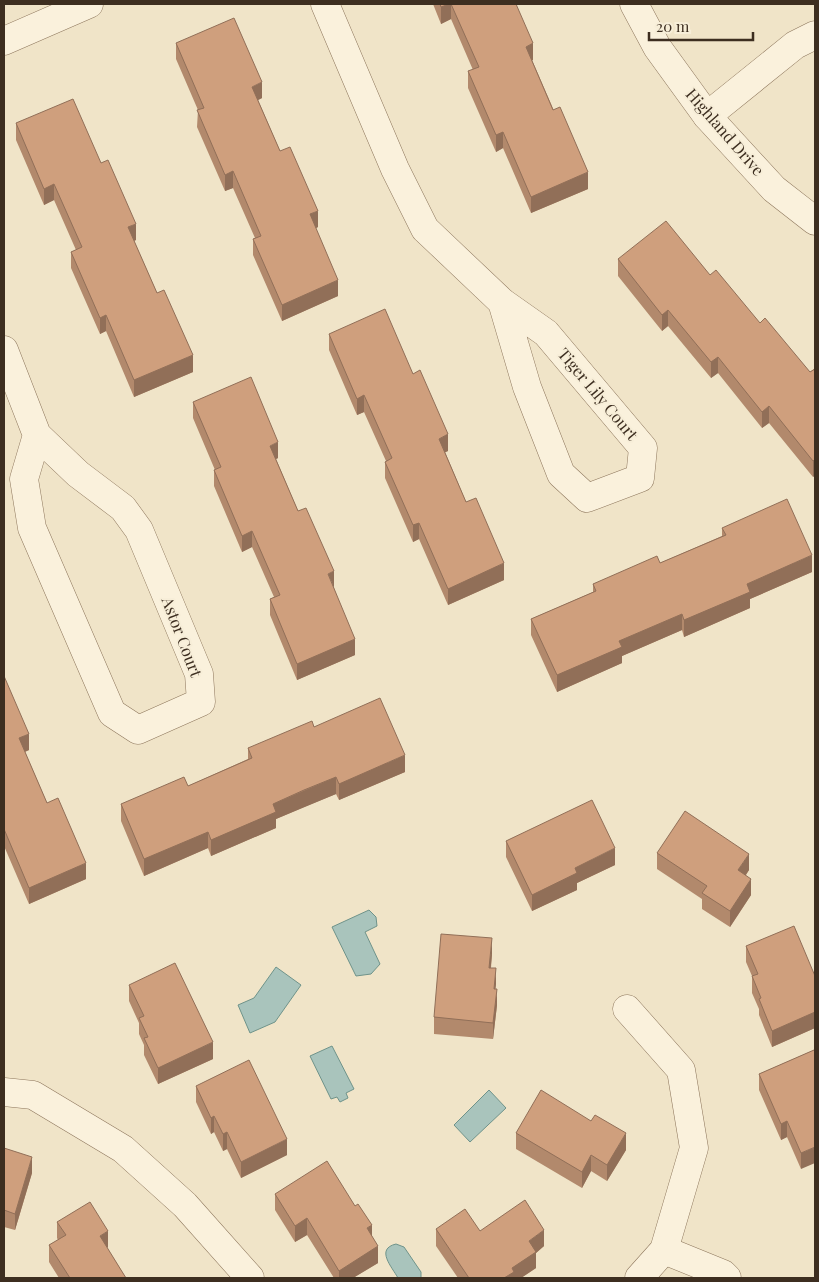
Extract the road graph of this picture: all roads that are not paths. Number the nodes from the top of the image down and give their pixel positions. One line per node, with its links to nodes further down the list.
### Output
1 (85, 4): 5 (street)
2 (325, 4): 8 (street, Tiger Lily Court)
3 (634, 4): 6 (street, Highland Drive)
4 (815, 36): 6 (street)
5 (4, 41)
6 (707, 116): 7 (street, Highland Drive)
7 (815, 222)
8 (502, 302): 8 (street, Tiger Lily Court)
9 (4, 350): 10 (street, Astor Court)
10 (37, 435): 10 (street, Astor Court)
11 (628, 1009): 13 (street)
12 (4, 1092): 14 (street)
13 (664, 1250): 15 (street); 16 (street)
14 (250, 1278)
15 (639, 1278)
16 (727, 1278)

